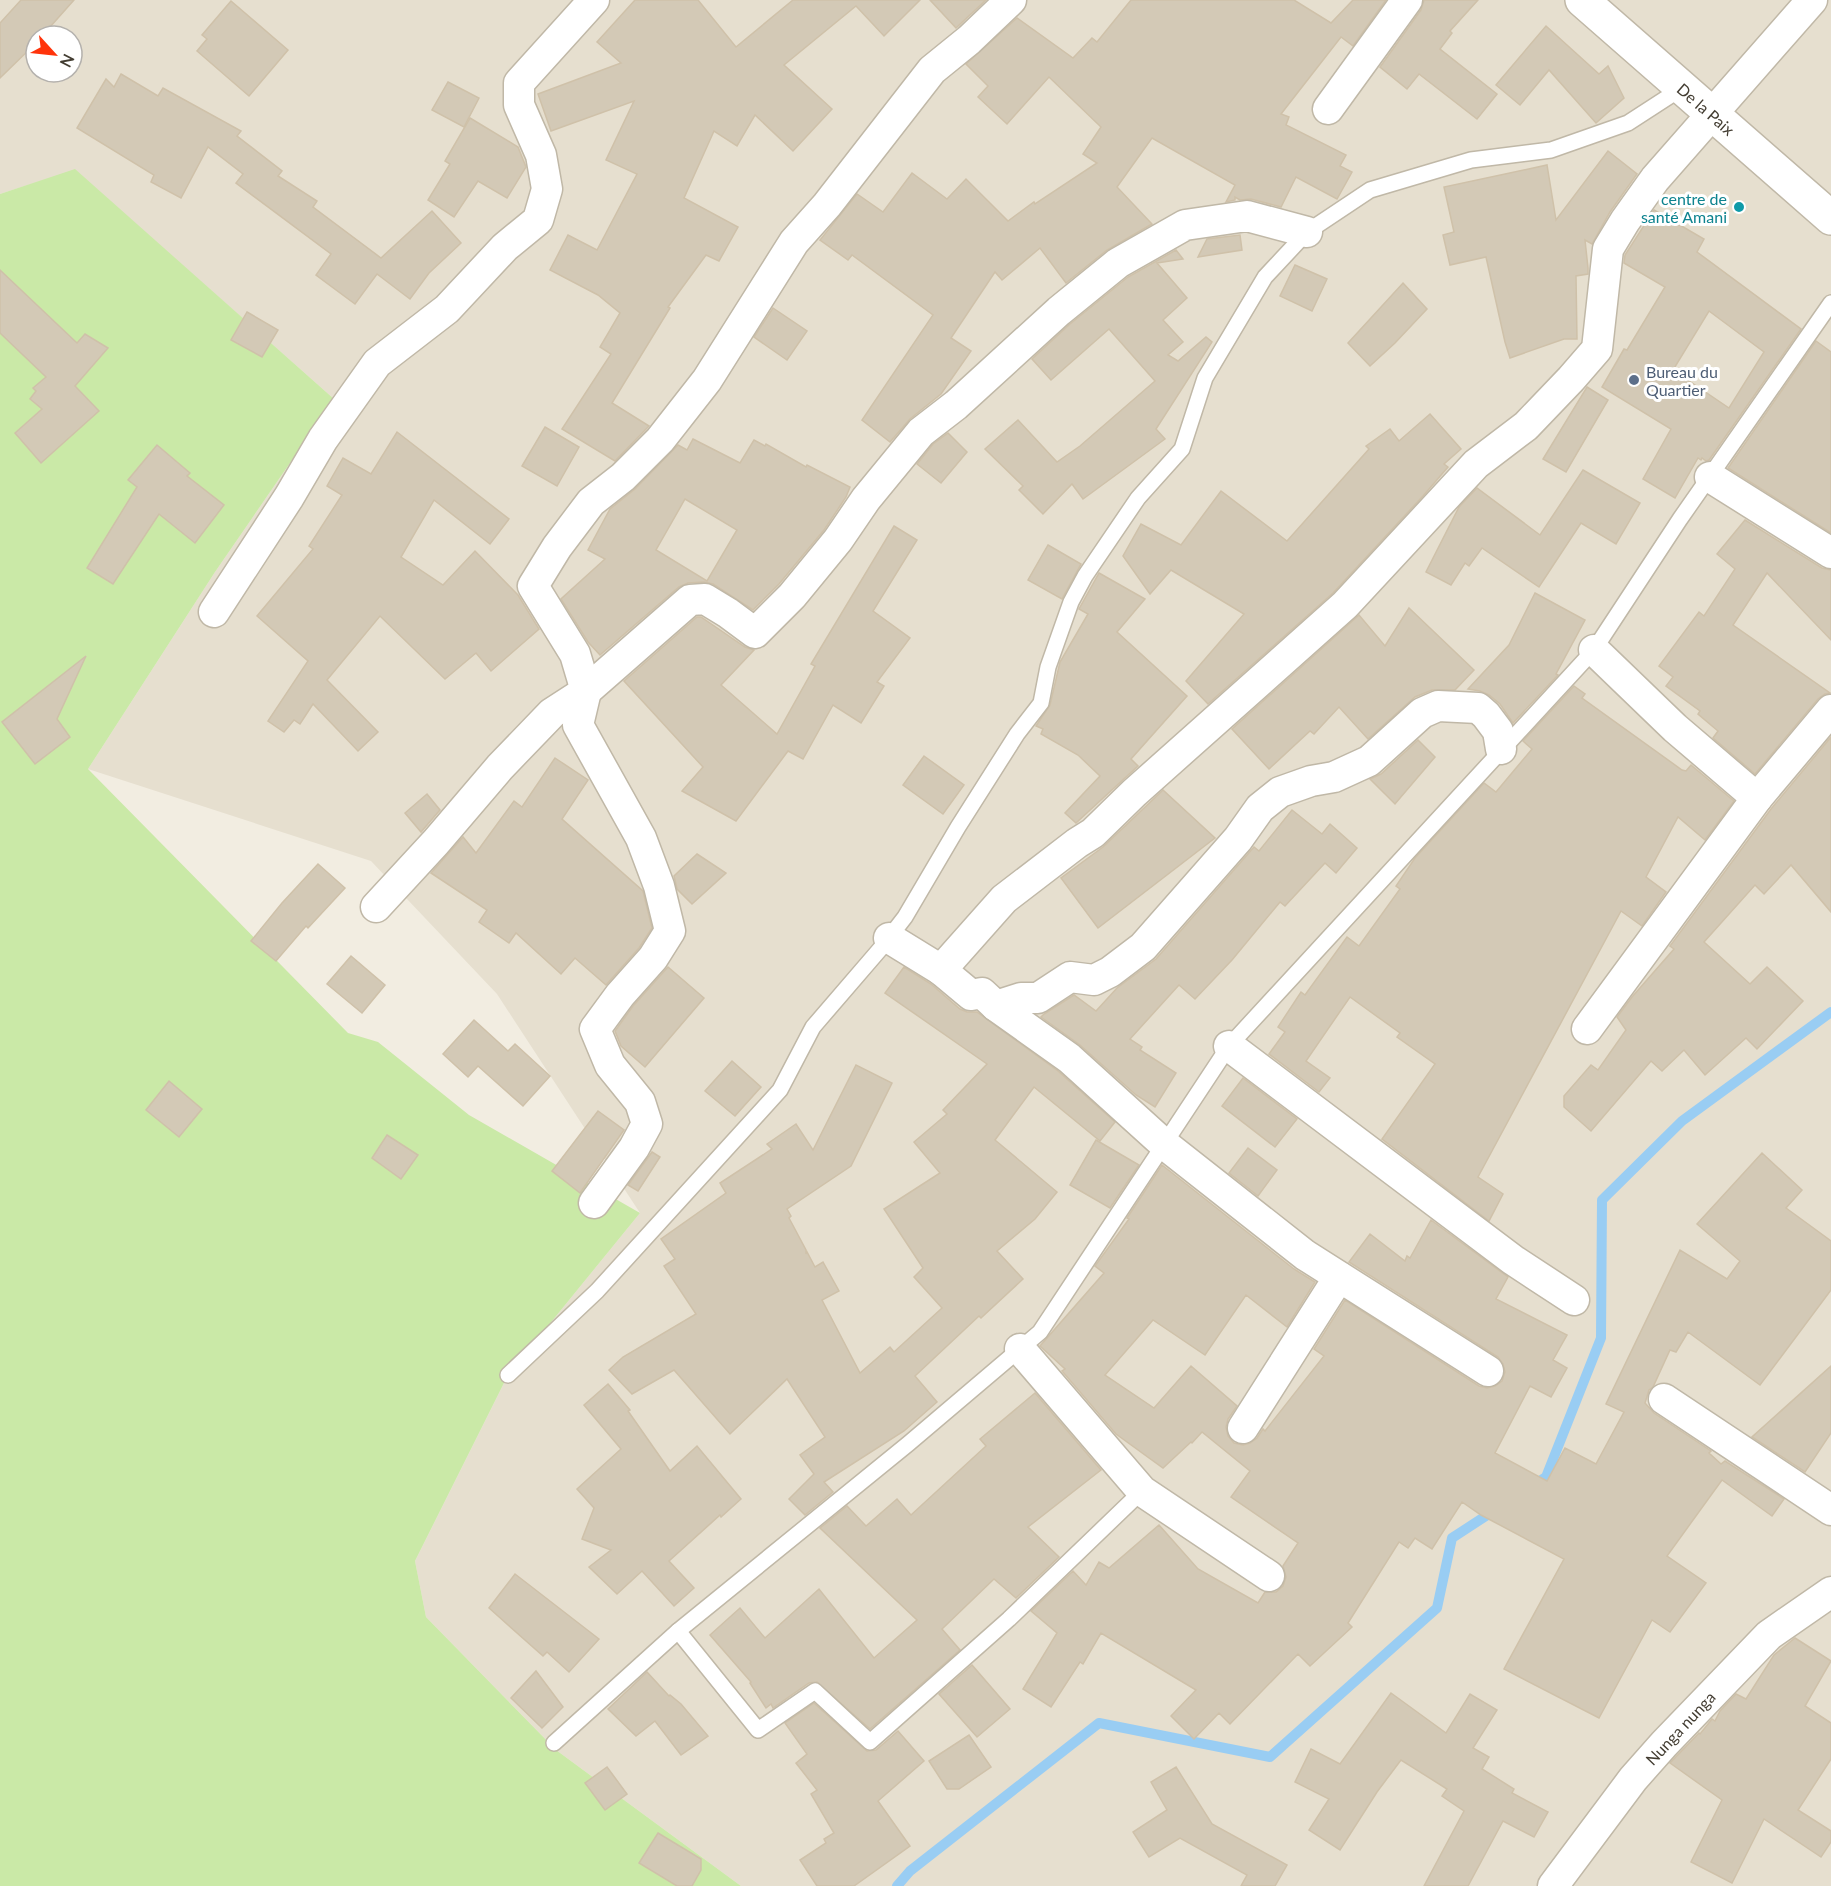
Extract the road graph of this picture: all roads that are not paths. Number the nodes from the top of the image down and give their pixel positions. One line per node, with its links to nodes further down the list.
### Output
1 (594, 0): 14 (street)
2 (1011, 0): 16 (street)
3 (1407, 0): 7 (street)
4 (1581, 0): 6 (street, De la Paix)
5 (1812, 0): 8 (street)
6 (1682, 88): 8 (street, De la Paix); 10 (lane)
7 (1328, 109)
8 (1713, 114): 9 (street, De la Paix); 22 (street)
9 (1831, 218)
10 (1307, 232): 16 (street); 21 (lane)
11 (1831, 303): 12 (lane)
12 (1710, 477): 13 (street); 15 (lane)
13 (1831, 553)
14 (214, 612)
15 (1593, 650): 18 (lane); 19 (street)
16 (586, 691): 20 (street); 27 (street)
17 (1831, 710): 19 (street)
18 (1501, 749): 23 (street); 25 (lane)
19 (1757, 798): 24 (street)
20 (376, 907)
21 (889, 938): 22 (street); 32 (lane)
22 (941, 970): 23 (street)
23 (996, 1006): 26 (street)
24 (1587, 1029)
25 (1229, 1046): 26 (lane); 29 (street)
26 (1164, 1144): 28 (street); 30 (lane)
27 (594, 1203)
28 (1339, 1277): 31 (street); 34 (street)
29 (1574, 1300)
30 (1020, 1349): 35 (street); 39 (lane)
31 (1488, 1371)
32 (508, 1375)
33 (1664, 1399): 36 (street)
34 (1243, 1428)
35 (1142, 1491): 37 (street); 39 (lane)
36 (1831, 1510)
37 (1269, 1576)
38 (1831, 1592): 41 (street, Nunga nunga)
39 (678, 1631): 40 (lane)
40 (554, 1743)
41 (1553, 1886)

